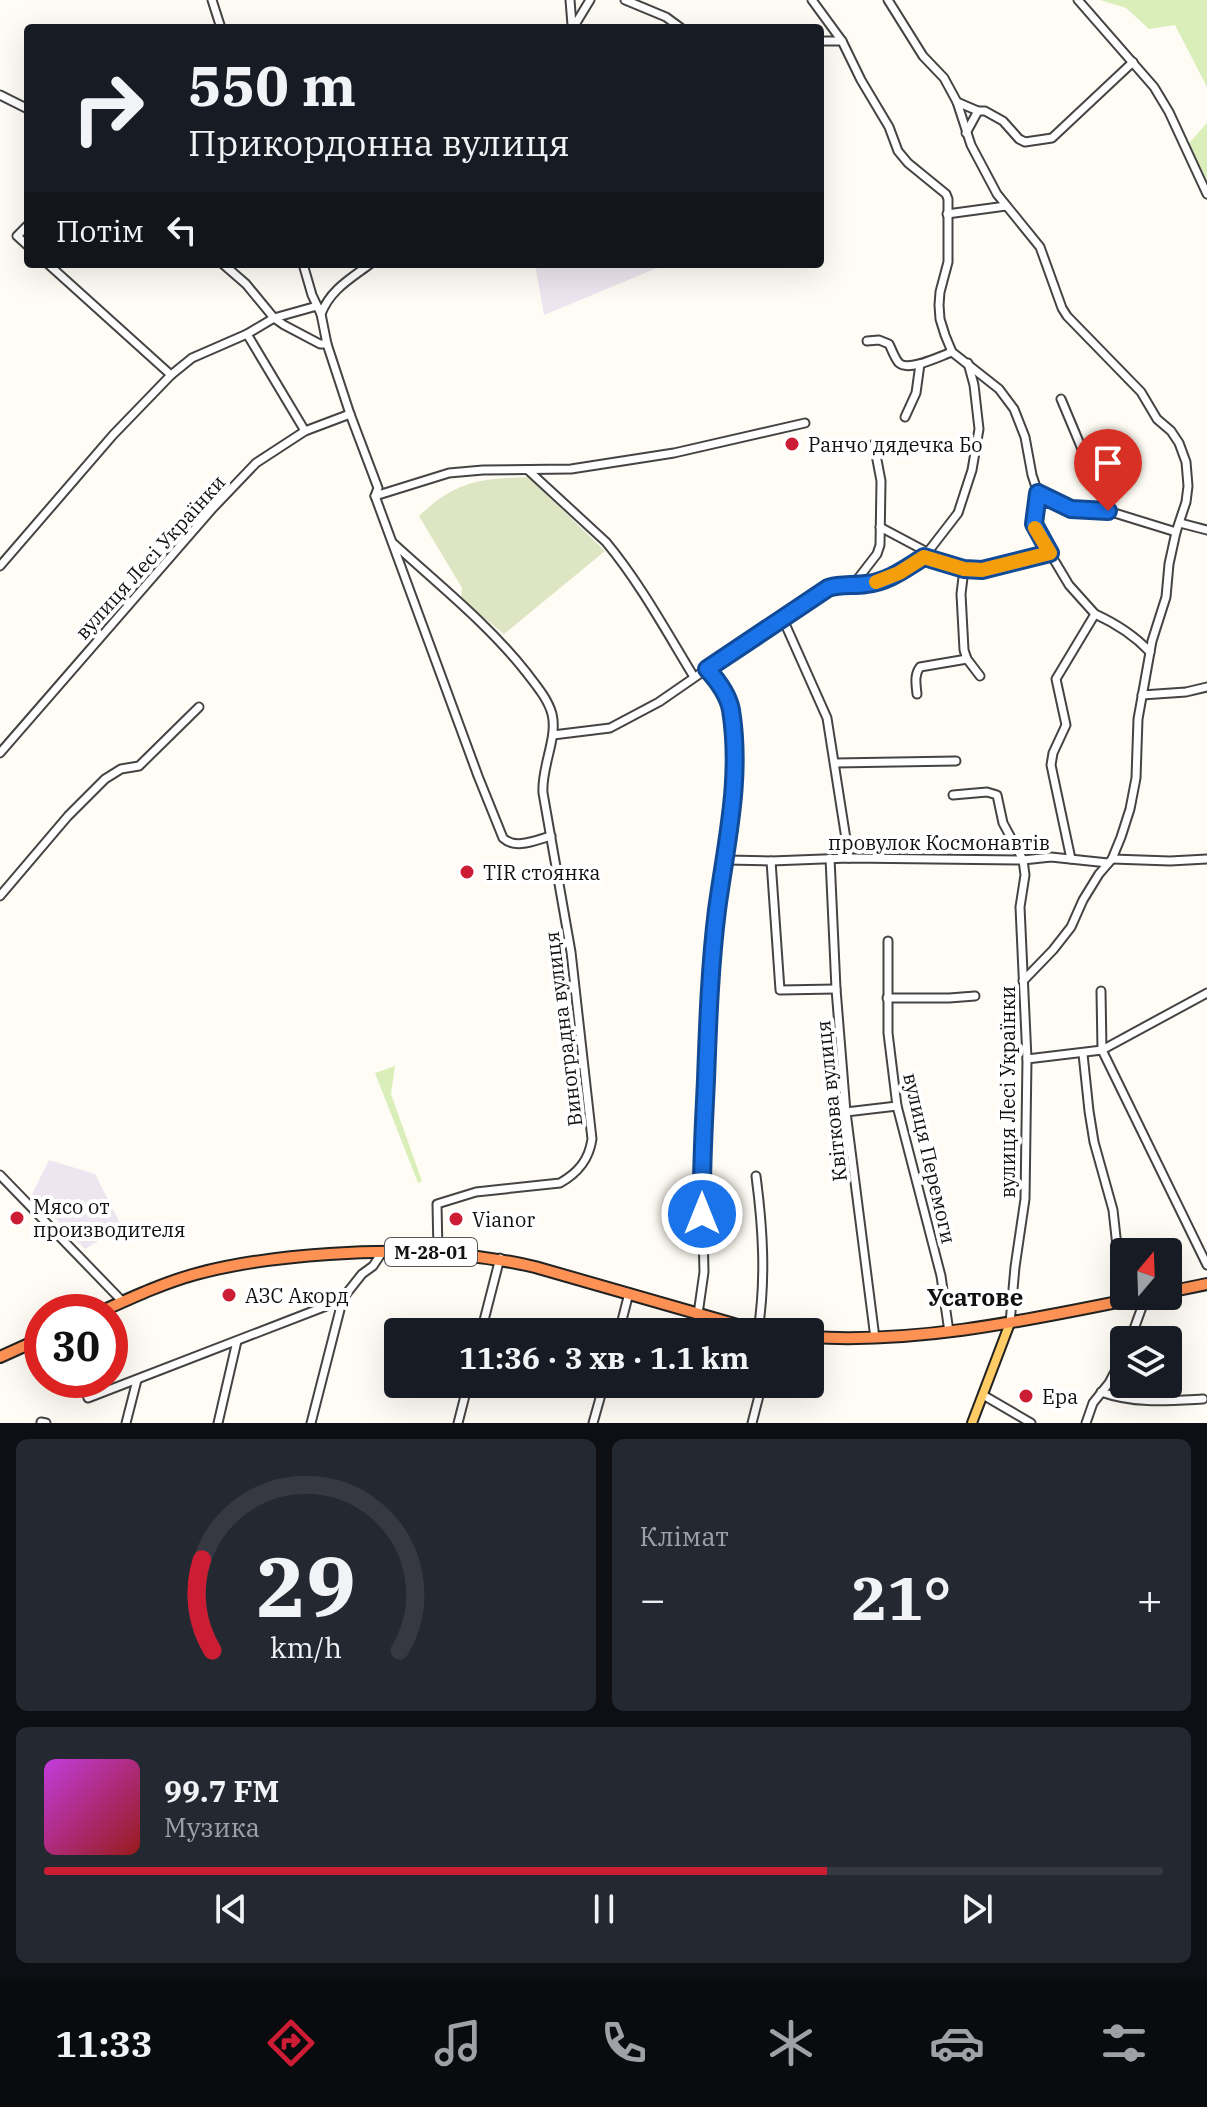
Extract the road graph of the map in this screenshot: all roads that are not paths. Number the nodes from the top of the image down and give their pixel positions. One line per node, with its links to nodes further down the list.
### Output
1 (212, 0): 8 (street)
2 (570, 0): 9 (street)
3 (590, 0): 10 (street)
4 (625, 0): 11 (street)
5 (812, 0): 13 (street)
6 (888, 0): 16 (street)
7 (1078, 0): 14 (street)
8 (220, 24)
9 (572, 24)
10 (575, 24)
11 (676, 24)
12 (824, 41): 13 (street)
13 (842, 41): 22 (street)
14 (1133, 62): 18 (street); 20 (street)
15 (0, 95): 17 (street)
16 (957, 102): 18 (street); 19 (street)
17 (24, 107)
18 (978, 111): 19 (street)
19 (966, 133): 21 (street)
20 (1207, 194)
21 (1006, 206): 22 (street); 47 (street)
22 (947, 214): 32 (street)
23 (52, 268): 35 (street)
24 (228, 268): 28 (street)
25 (304, 268): 27 (street)
26 (365, 268): 27 (street)
27 (319, 310): 28 (street); 31 (street)
28 (274, 318): 29 (street); 31 (street)
29 (247, 334): 35 (street); 40 (street)
30 (867, 341): 34 (street)
31 (327, 344): 37 (street)
32 (952, 352): 33 (street); 34 (street)
33 (967, 362): 43 (street); 51 (street)
34 (920, 364): 38 (street)
35 (171, 375): 52 (street)
36 (1061, 399): 45 (street)
37 (350, 414): 40 (street, вулиця Лесі Українки); 44 (street)
38 (905, 417)
39 (805, 423): 42 (street)
40 (305, 431): 67 (street, вулиця Лесі Українки)
41 (874, 444): 46 (street)
42 (529, 471): 44 (street); 61 (street)
43 (1038, 493): 45 (street); 50 (street)
44 (375, 496): 49 (street)
45 (1108, 511): 47 (street)
46 (880, 527): 51 (street); 54 (street)
47 (1178, 527): 48 (street); 57 (street)
48 (1207, 530)
49 (393, 543): 66 (street); 71 (street)
50 (1050, 553): 53 (street); 55 (street)
51 (925, 554): 53 (street); 54 (street)
52 (0, 566)
53 (964, 569): 58 (street)
54 (853, 585): 56 (street)
55 (1095, 614): 57 (street); 74 (street)
56 (782, 617): 59 (street); 69 (street)
57 (1150, 652): 64 (street)
58 (967, 659): 60 (street); 63 (street)
59 (707, 669): 61 (street); 76 (street)
60 (980, 676)
61 (694, 677): 66 (street)
62 (1207, 687): 64 (street)
63 (917, 694)
64 (1142, 695): 79 (street)
65 (199, 707): 80 (street)
66 (553, 735): 71 (street, Виноградна вулиця)
67 (0, 753)
68 (956, 761): 69 (street)
69 (835, 763): 73 (street)
70 (953, 795): 77 (street)
71 (551, 836): 97 (street, Виноградна вулиця)
72 (830, 858): 73 (street, провулок Космонавтів); 78 (street, провулок Космонавтів); 83 (street, Квіткова вулиця)
73 (849, 858): 77 (street, провулок Космонавтів)
74 (1071, 859): 77 (street, провулок Космонавтів); 79 (street, провулок Космонавтів)
75 (1207, 859): 79 (street, провулок Космонавтів)
76 (726, 860): 78 (street, провулок Космонавтів); 107 (street)
77 (1023, 860): 82 (street, вулиця Лесі Українки)
78 (771, 861): 83 (street)
79 (1110, 861): 82 (street)
80 (0, 896)
81 (888, 941): 87 (street, вулиця Перемоги)
82 (1023, 981): 90 (street, вулиця Лесі Українки)
83 (836, 989): 92 (street, Квіткова вулиця)
84 (1101, 991): 88 (street)
85 (1207, 993): 88 (street)
86 (975, 996): 87 (street)
87 (887, 998): 91 (street, вулиця Перемоги)
88 (1102, 1050): 89 (street); 99 (street)
89 (1083, 1054): 90 (street); 95 (street)
90 (1027, 1059): 112 (street, вулиця Лесі Українки)
91 (897, 1106): 92 (street); 113 (street, вулиця Перемоги)
92 (846, 1112): 115 (street, Квіткова вулиця)
93 (0, 1175): 103 (street)
94 (756, 1176): 111 (street)
95 (1116, 1238)
96 (383, 1251): 97 (highway, М-28-01); 104 (street); 105 (highway, М-28-01)
97 (438, 1252): 98 (highway, М-28-01)
98 (500, 1258): 102 (highway, М-28-01); 108 (street)
99 (1207, 1265)
100 (1206, 1286): 101 (highway)
101 (1182, 1290)
102 (629, 1293): 107 (highway, М-28-01); 109 (street)
103 (115, 1294)
104 (343, 1298): 116 (street); 130 (street)
105 (128, 1300)
106 (1110, 1304): 112 (highway)
107 (698, 1314): 110 (highway, М-28-01)
108 (485, 1318)
109 (623, 1318)
110 (712, 1318)
111 (761, 1318)
112 (1010, 1323): 113 (highway); 123 (main road)
113 (949, 1332): 115 (highway)
114 (824, 1337): 115 (highway)
115 (875, 1338)
116 (237, 1341): 119 (street); 129 (street)
117 (24, 1346): 118 (highway)
118 (0, 1357)
119 (137, 1380): 121 (street); 128 (street)
120 (1110, 1381): 122 (street)
121 (128, 1383)
122 (1101, 1392): 127 (street); 136 (street)
123 (983, 1395): 134 (main road); 135 (street)
124 (464, 1398): 131 (street)
125 (600, 1398): 132 (street)
126 (758, 1398): 133 (street)
127 (1203, 1399)
128 (126, 1423)
129 (218, 1423)
130 (311, 1423)
131 (458, 1423)
132 (593, 1423)
133 (752, 1423)
134 (972, 1423)
135 (1031, 1423)
136 (1086, 1423)

